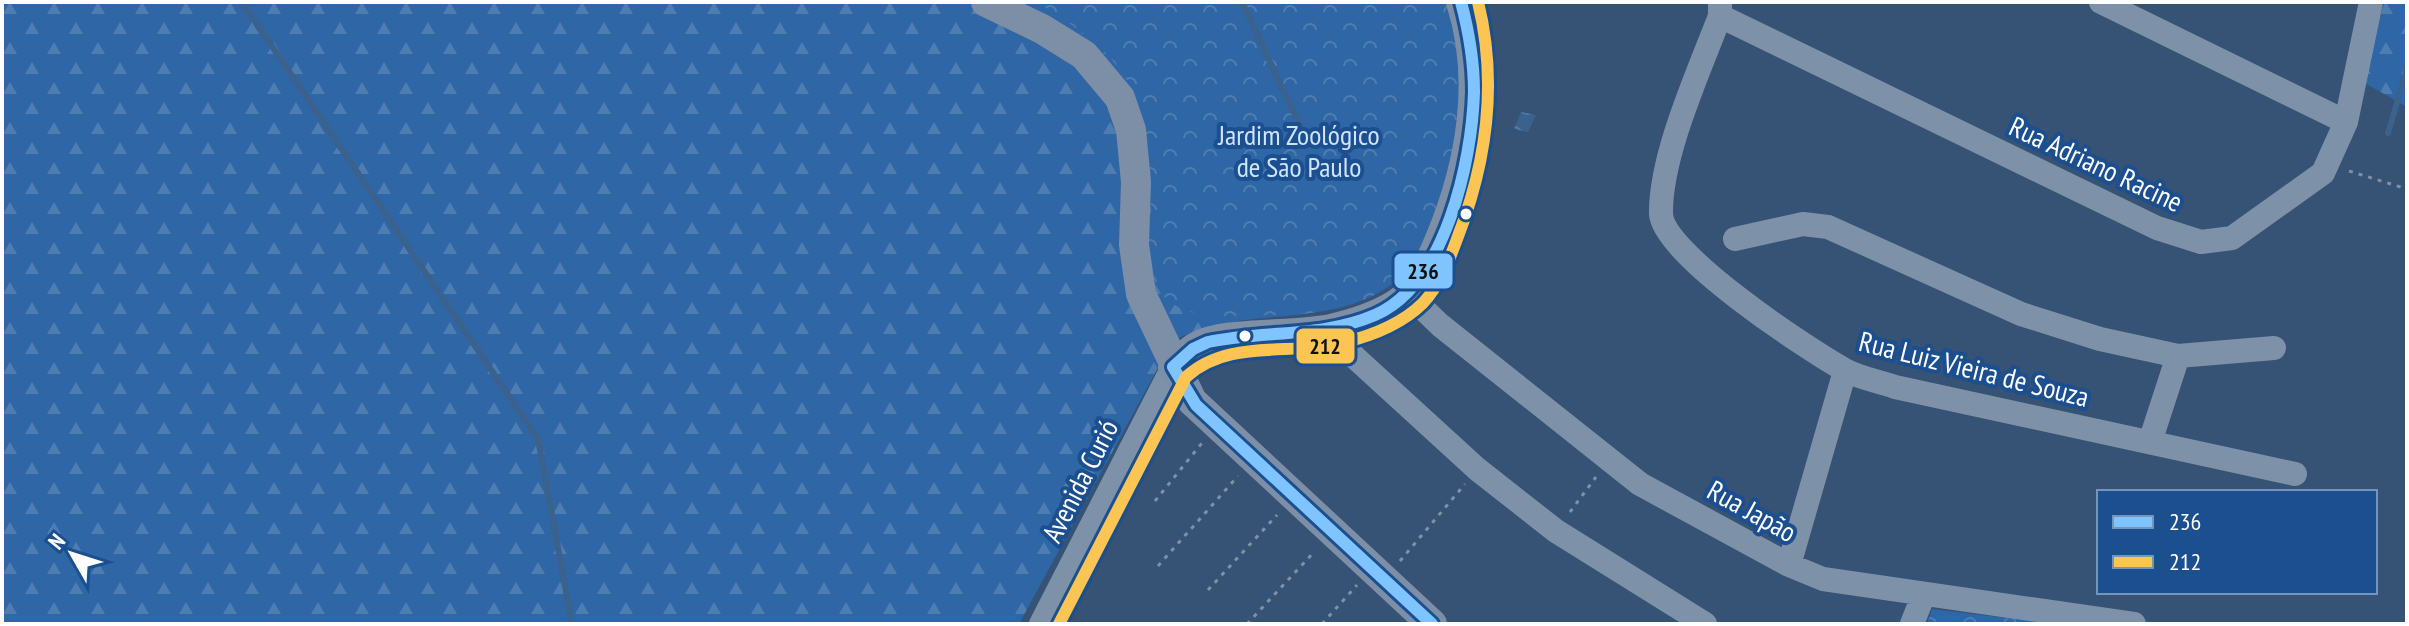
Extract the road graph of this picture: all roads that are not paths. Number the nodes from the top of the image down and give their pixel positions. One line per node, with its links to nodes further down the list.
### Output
1 (986, 2): 12 (main road)
2 (1461, 2): 8 (main road)
3 (2101, 2): 6 (street)
4 (2371, 2): 6 (street)
5 (1720, 9): 6 (street, Rua Adriano Racine); 13 (street, Rua Luiz Vieira de Souza)
6 (2346, 122)
7 (1735, 239): 11 (street)
8 (1409, 295): 9 (main road); 16 (street, Rua Japão)
9 (1331, 329): 12 (main road); 21 (street)
10 (2274, 348): 11 (street)
11 (2178, 356): 14 (street)
12 (1173, 367): 19 (street, Avenida Curió); 20 (main road)
13 (1845, 371): 14 (street, Rua Luiz Vieira de Souza); 16 (street)
14 (2150, 442): 15 (street, Rua Luiz Vieira de Souza)
15 (2295, 474)
16 (1789, 565): 17 (street, Rua Japão)
17 (1923, 596): 18 (street, Rua Japão); 22 (street)
18 (2120, 623)
19 (1041, 624)
20 (1432, 624)
21 (1705, 624)
22 (1912, 624)

